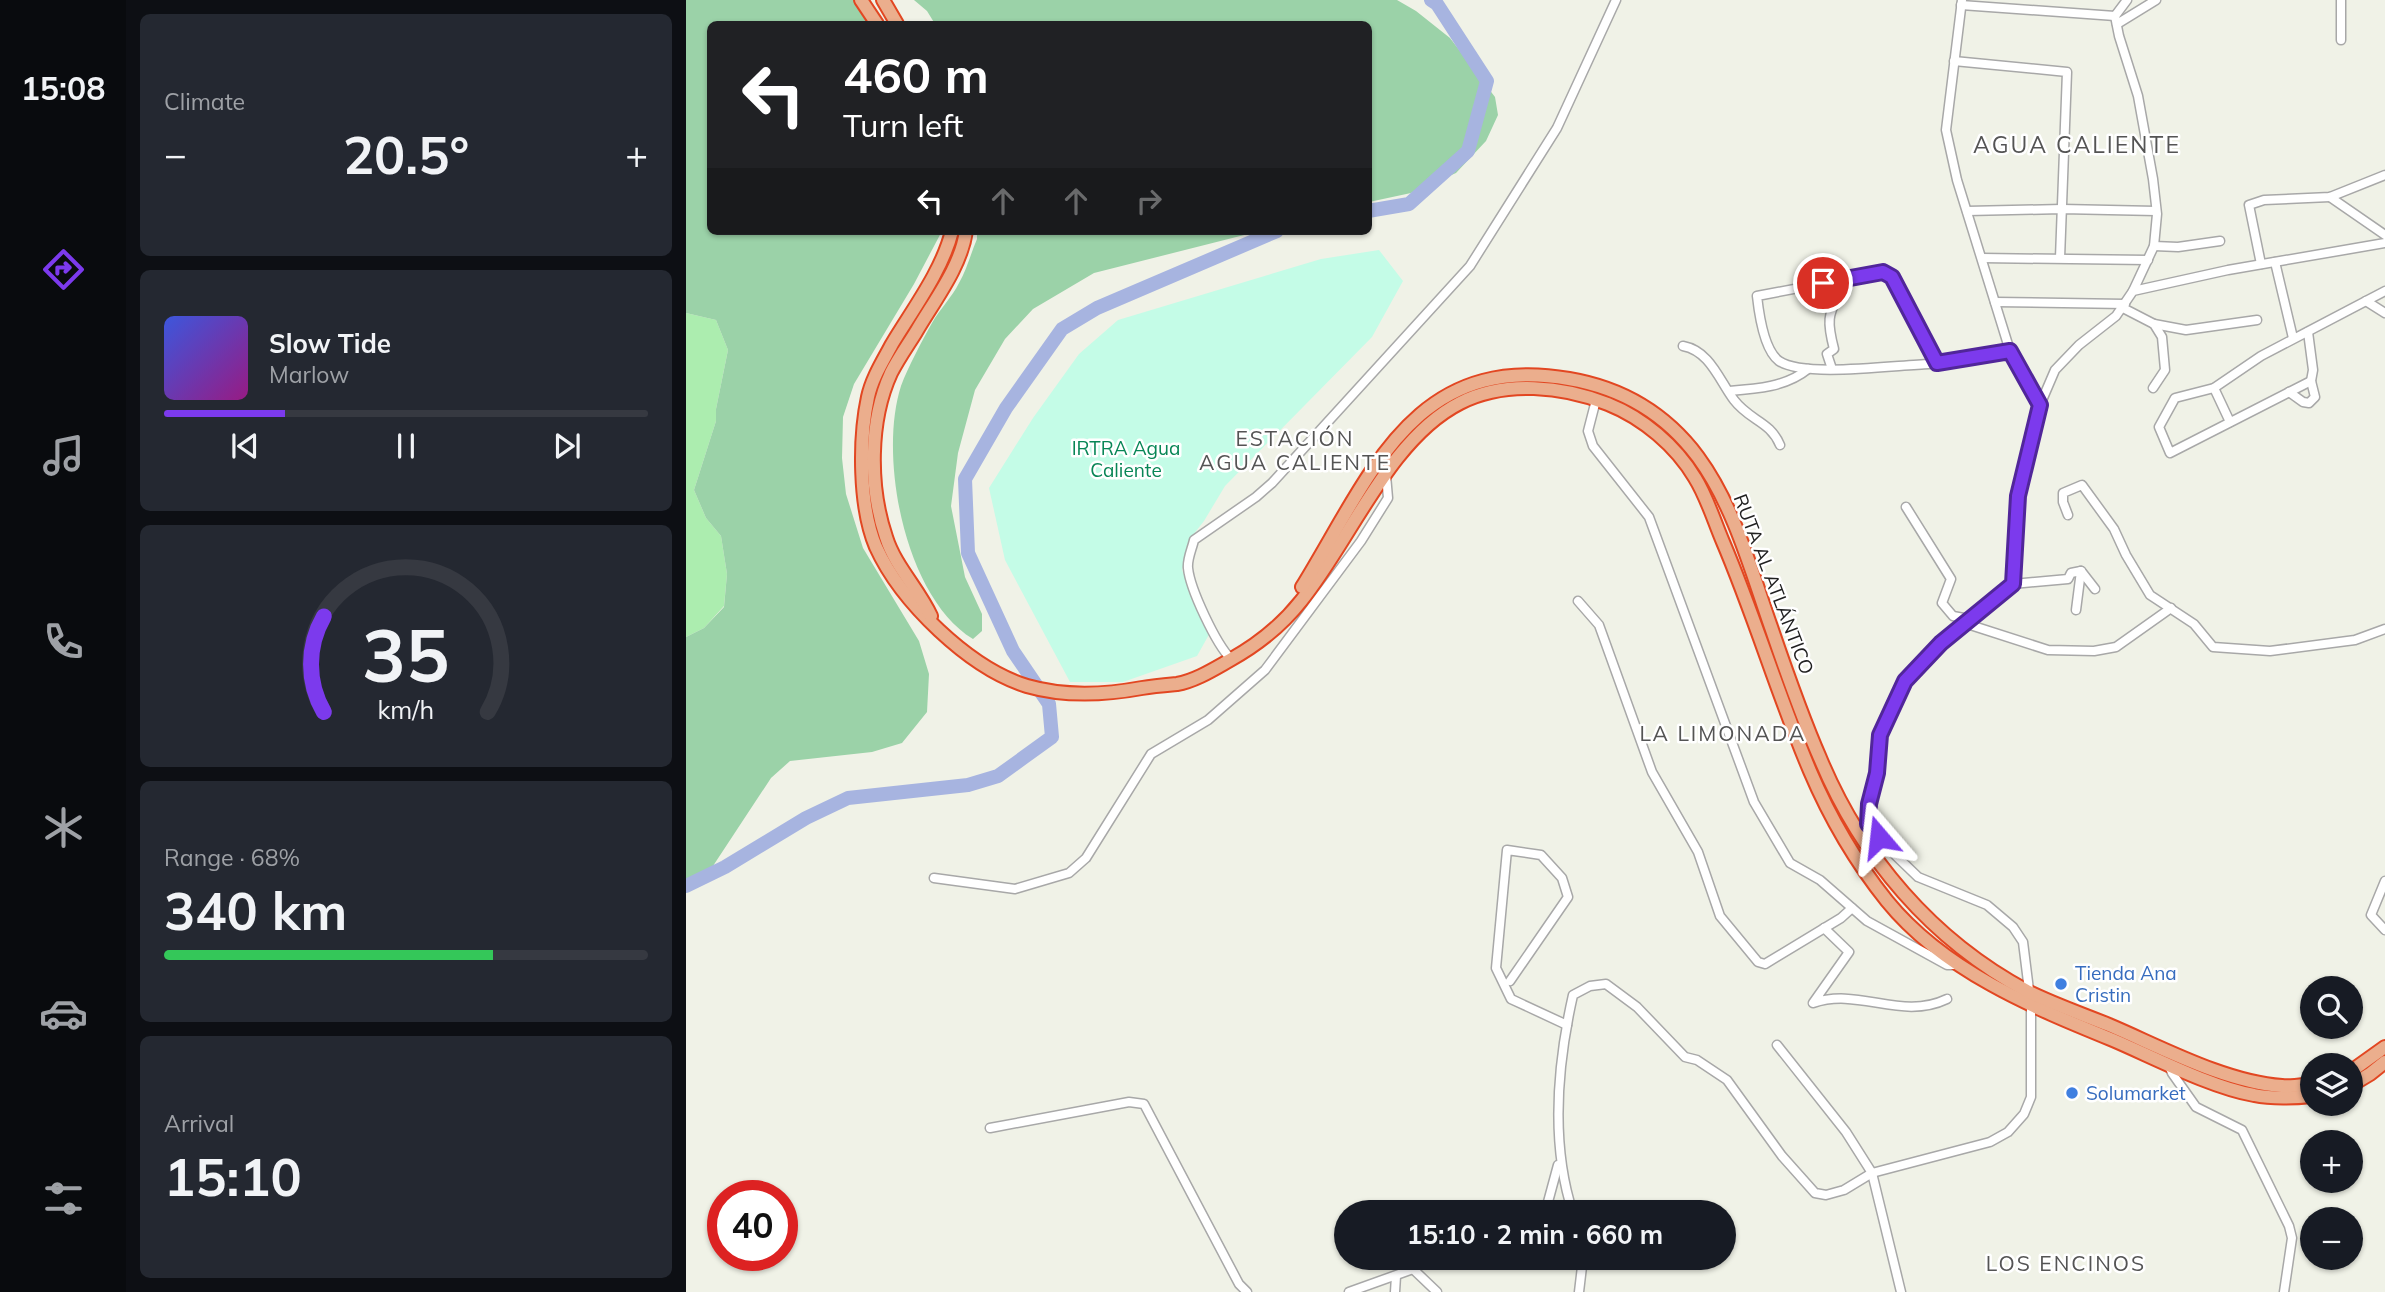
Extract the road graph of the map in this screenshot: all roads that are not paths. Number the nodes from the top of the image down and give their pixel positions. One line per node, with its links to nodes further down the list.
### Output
1 (861, 0): 9 (highway)
2 (883, 0): 10 (highway)
3 (1616, 0): 66 (street)
4 (2127, 0): 8 (street)
5 (2156, 0): 8 (street)
6 (2341, 0): 11 (street)
7 (1962, 3): 8 (street); 12 (street)
8 (2116, 20): 17 (street)
9 (875, 21)
10 (896, 21)
11 (2341, 40)
12 (1954, 61): 15 (street); 16 (street)
13 (2385, 174): 14 (street)
14 (2330, 197): 20 (street); 28 (street)
15 (2062, 209): 16 (street); 17 (street); 25 (street)
16 (1967, 211): 24 (street)
17 (2157, 211): 23 (street)
18 (950, 235): 64 (highway, RUTA AL ATLÁNTICO)
19 (966, 235): 64 (highway, RUTA AL ATLÁNTICO)
20 (2385, 235)
21 (2220, 241): 23 (street)
22 (2385, 243): 27 (street)
23 (2154, 246): 26 (street)
24 (1982, 258): 25 (street); 33 (street)
25 (2060, 258): 26 (street)
26 (2148, 260): 30 (street)
27 (2276, 262): 28 (street); 39 (street)
28 (2261, 264): 30 (street)
29 (1845, 279): 42 (street); 43 (street); 44 (street)
30 (2133, 290): 34 (street)
31 (2385, 291): 32 (street)
32 (2366, 301): 35 (street); 38 (street)
33 (1995, 302): 34 (street); 41 (street)
34 (2124, 306): 37 (street); 51 (street)
35 (2385, 313)
36 (2258, 320): 37 (street)
37 (2154, 324): 46 (street)
38 (2308, 332): 39 (street); 45 (street)
39 (2293, 338): 47 (street)
40 (1683, 346): 48 (street)
41 (2010, 351): 42 (street); 51 (street)
42 (1937, 363): 44 (street)
43 (1808, 369): 44 (street); 48 (street)
44 (1832, 369)
45 (2311, 381): 49 (street); 49 (street)
46 (2153, 388)
47 (2214, 388): 52 (street); 52 (street)
48 (1729, 391): 53 (street)
49 (2289, 392): 52 (street)
50 (1596, 400): 54 (highway, RUTA AL ATLÁNTICO); 69 (street); 72 (highway, RUTA AL ATLÁNTICO)
51 (2040, 405): 58 (street)
52 (2230, 422)
53 (1780, 445)
54 (1387, 475): 66 (highway, RUTA AL ATLÁNTICO); 67 (street)
55 (1906, 507): 63 (street)
56 (2068, 515): 61 (street)
57 (2081, 571): 58 (street); 59 (street); 62 (street)
58 (2013, 584): 63 (street)
59 (2095, 589)
60 (1578, 601): 70 (street)
61 (2171, 608): 63 (street); 65 (street)
62 (2076, 610)
63 (1966, 621): 74 (street)
64 (936, 626): 66 (highway, RUTA AL ATLÁNTICO)
65 (2385, 628)
66 (1229, 657): 74 (highway, RUTA AL ATLÁNTICO)
67 (934, 878)
68 (2385, 881): 71 (street)
69 (1852, 908): 70 (street); 72 (street)
70 (1825, 928): 75 (street)
71 (2385, 930)
72 (1961, 965): 76 (highway, RUTA AL ATLÁNTICO)
73 (1510, 981): 77 (street)
74 (2029, 992): 76 (street); 84 (highway, RUTA AL ATLÁNTICO)
75 (1947, 999)
76 (2031, 1006): 81 (highway, RUTA AL ATLÁNTICO); 88 (street)
77 (1567, 1025): 87 (street); 88 (street)
78 (1777, 1045): 88 (street)
79 (2385, 1047): 82 (highway)
80 (2385, 1062): 83 (highway)
81 (2168, 1063): 85 (highway, RUTA AL ATLÁNTICO); 101 (street)
82 (2363, 1063)
83 (2363, 1077)
84 (2300, 1085)
85 (2300, 1097)
86 (990, 1128): 95 (street)
87 (1560, 1158): 89 (street); 90 (street)
88 (1872, 1173): 100 (street)
89 (1549, 1200)
90 (1569, 1200)
91 (1411, 1270): 94 (street)
92 (1414, 1270): 98 (street)
93 (1582, 1270): 99 (street)
94 (1396, 1276): 96 (street); 97 (street)
95 (1247, 1292)
96 (1349, 1292)
97 (1395, 1292)
98 (1437, 1292)
99 (1579, 1292)
100 (1901, 1292)
101 (2284, 1292)

